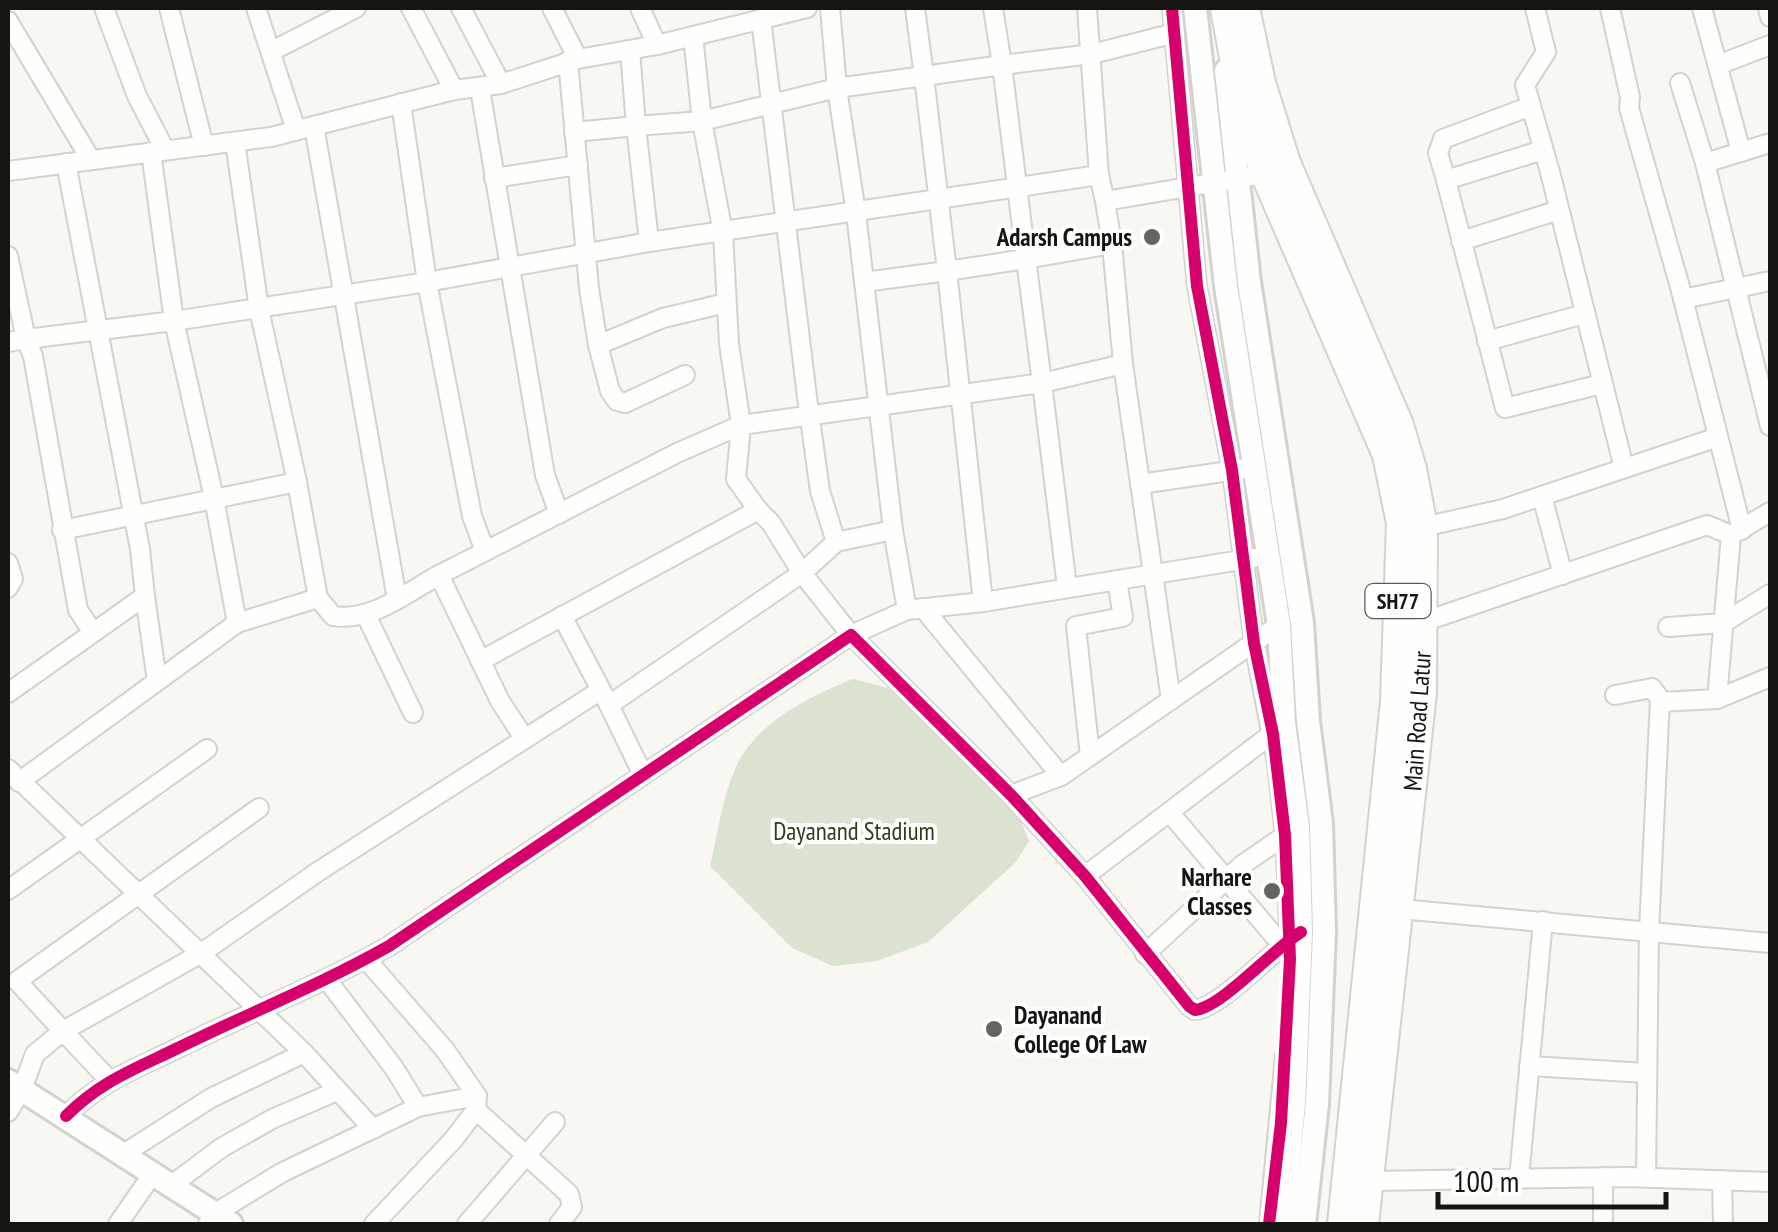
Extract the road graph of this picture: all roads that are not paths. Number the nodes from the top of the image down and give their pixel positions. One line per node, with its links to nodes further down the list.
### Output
1 (104, 8): 52 (street)
2 (169, 8): 49 (street)
3 (256, 8): 30 (street)
4 (356, 8): 30 (street)
5 (411, 8): 40 (street)
6 (461, 8): 37 (street)
7 (552, 8): 32 (street)
8 (640, 8): 27 (street)
9 (808, 8): 23 (street)
10 (830, 8): 38 (street)
11 (915, 8): 35 (street)
12 (993, 8): 33 (street)
13 (1087, 8): 31 (street)
14 (1172, 8): 25 (street)
15 (1195, 8): 61 (street)
16 (1222, 8): 61 (main road, Main Road Latur / SH77)
17 (1245, 8): 113 (main road, Main Road Latur / SH77)
18 (1536, 8): 43 (street)
19 (1610, 8): 84 (street)
20 (1702, 8): 34 (street)
21 (1768, 8): 22 (street)
22 (1770, 17)
23 (760, 19): 26 (street); 42 (street)
24 (8, 20): 54 (street)
25 (1174, 33): 31 (street); 63 (street)
26 (693, 36): 27 (street); 44 (street)
27 (657, 45): 29 (street)
28 (1770, 45): 34 (street)
29 (630, 50): 32 (street); 45 (street)
30 (272, 51): 46 (street)
31 (1092, 54): 33 (street); 59 (street)
32 (572, 60): 37 (street); 47 (street)
33 (1002, 65): 35 (street); 64 (street)
34 (1718, 65): 53 (street)
35 (924, 76): 38 (street); 66 (street)
36 (1680, 83): 56 (street)
37 (501, 84): 39 (street)
38 (837, 88): 42 (street); 68 (street)
39 (480, 89): 40 (street); 60 (street)
40 (454, 90): 41 (street)
41 (402, 103): 46 (street); 80 (street)
42 (771, 105): 44 (street); 69 (street)
43 (1531, 106): 51 (street); 62 (street)
44 (702, 121): 45 (street); 70 (street)
45 (636, 126): 47 (street); 72 (street)
46 (305, 128): 48 (street); 83 (street)
47 (574, 132): 57 (street)
48 (236, 142): 49 (street); 86 (street)
49 (204, 146): 52 (street)
50 (1769, 146): 53 (street)
51 (1543, 150): 62 (street); 67 (street)
52 (158, 151): 54 (street); 88 (street)
53 (1741, 152): 56 (street)
54 (92, 160): 55 (street)
55 (66, 163): 58 (street); 89 (street)
56 (1705, 163): 82 (street)
57 (578, 165): 60 (street); 74 (street)
58 (8, 171)
59 (1100, 175): 64 (street); 65 (street)
60 (494, 178): 77 (street)
61 (1239, 178): 63 (street); 104 (street); 119 (street); 213 (main road, Main Road Latur / SH77)
62 (1446, 180): 71 (street)
63 (1187, 187): 65 (street); 104 (street)
64 (1019, 188): 66 (street); 76 (street)
65 (1104, 200): 73 (street)
66 (939, 201): 68 (street); 78 (street)
67 (1559, 210): 71 (street); 87 (street)
68 (856, 213): 69 (street); 81 (street)
69 (786, 224): 70 (street); 99 (street)
70 (724, 233): 72 (street); 85 (street)
71 (1462, 241): 91 (street)
72 (649, 242): 74 (street)
73 (1112, 244): 76 (street); 93 (street)
74 (586, 254): 77 (street); 92 (street)
75 (8, 256): 90 (street)
76 (1026, 259): 78 (street); 95 (street)
77 (510, 267): 80 (street); 112 (street)
78 (947, 271): 81 (street); 97 (street)
79 (1770, 281): 82 (street)
80 (427, 282): 83 (street); 118 (street)
81 (864, 282): 98 (street)
82 (1736, 287): 84 (street); 101 (street)
83 (344, 297): 86 (street); 132 (street)
84 (1683, 299): 102 (street)
85 (726, 303): 92 (street); 100 (street)
86 (259, 310): 88 (street); 105 (street)
87 (1584, 314): 91 (street); 96 (street)
88 (174, 320): 89 (street); 108 (street)
89 (98, 328): 90 (street); 111 (street)
90 (17, 340): 114 (street)
91 (1487, 342): 96 (street)
92 (598, 345): 94 (street)
93 (1123, 364): 95 (street); 106 (street)
94 (685, 375)
95 (1042, 383): 97 (street); 127 (street)
96 (1602, 384): 103 (street)
97 (962, 394): 98 (street); 133 (street)
98 (878, 405): 99 (street); 115 (street)
99 (810, 415): 100 (street); 117 (street)
100 (740, 425): 109 (street); 112 (street)
101 (1770, 426)
102 (1718, 437): 103 (street); 116 (street)
103 (1624, 468): 107 (street)
104 (1244, 469): 106 (street); 119 (street); 120 (street)
105 (297, 482): 108 (street); 131 (street)
106 (1140, 484): 123 (street)
107 (1542, 496): 113 (street); 125 (street)
108 (214, 498): 111 (street); 138 (street)
109 (758, 510): 122 (street); 136 (street)
110 (1770, 512): 116 (street)
111 (133, 514): 114 (street); 130 (street)
112 (559, 514): 118 (street)
113 (1423, 527): 137 (main road, Main Road Latur / SH77)
114 (62, 530): 142 (street)
115 (893, 530): 117 (street); 134 (street)
116 (1736, 533): 125 (street); 139 (street)
117 (836, 542): 122 (street)
118 (485, 551): 124 (street)
119 (1282, 553): 120 (street); 140 (street); 195 (street)
120 (1243, 560): 123 (street); 144 (street)
121 (8, 563): 128 (street)
122 (802, 573): 143 (street); 150 (street)
123 (1154, 574): 126 (street); 152 (street)
124 (439, 575): 132 (street); 145 (street)
125 (1564, 575): 137 (street)
126 (1117, 581): 127 (street); 158 (street)
127 (1067, 587): 133 (street)
128 (8, 588)
129 (1770, 594): 139 (street)
130 (145, 596): 142 (street); 147 (street)
131 (318, 598): 135 (street); 138 (street)
132 (397, 598): 135 (street)
133 (982, 602): 134 (street)
134 (915, 609): 143 (street); 161 (street)
135 (366, 614): 154 (street)
136 (562, 616): 145 (street); 150 (street)
137 (1422, 622): 171 (main road, Main Road Latur / SH77)
138 (237, 623): 147 (street)
139 (1723, 623): 141 (street); 151 (street)
140 (1279, 625): 144 (street); 155 (street)
141 (1668, 627)
142 (92, 631): 148 (street)
143 (850, 635): 160 (street); 162 (street)
144 (1254, 643): 152 (street); 155 (street)
145 (480, 661): 156 (street)
146 (1770, 677): 151 (street)
147 (157, 681): 159 (street)
148 (8, 693)
149 (1614, 695): 153 (street)
150 (605, 698): 156 (street); 160 (street)
151 (1717, 699): 153 (street)
152 (1171, 700): 158 (street)
153 (1660, 702): 173 (street)
154 (413, 713)
155 (1279, 729): 164 (street); 165 (street)
156 (524, 738): 176 (street)
157 (207, 750): 166 (street)
158 (1090, 756): 161 (street)
159 (11, 774): 166 (street)
160 (643, 775): 178 (street)
161 (1061, 776): 162 (street)
162 (1011, 795): 167 (street)
163 (259, 808): 170 (street)
164 (1170, 813): 167 (street); 168 (street)
165 (1291, 831): 168 (street); 174 (street)
166 (82, 837): 169 (street); 170 (street)
167 (1085, 876): 177 (street)
168 (1227, 879): 174 (street); 177 (street)
169 (8, 890)
170 (138, 893): 176 (street); 180 (street)
171 (1400, 909): 172 (street); 203 (main road, Main Road Latur / SH77)
172 (1542, 922): 173 (street); 184 (street)
173 (1648, 931): 175 (street); 185 (street)
174 (1291, 938): 177 (street); 195 (street); 210 (street)
175 (1770, 942)
176 (200, 954): 181 (street); 182 (street)
177 (1145, 954)
178 (366, 959): 179 (street); 189 (street)
179 (328, 981): 181 (street); 190 (street)
180 (10, 982): 182 (street)
181 (257, 1011): 183 (street); 186 (street)
182 (63, 1031): 186 (street); 187 (street)
183 (304, 1054): 188 (street); 196 (street)
184 (1529, 1066): 185 (street); 200 (street)
185 (1647, 1073): 201 (street)
186 (110, 1081): 192 (street)
187 (15, 1085): 191 (street); 192 (street)
188 (337, 1091): 194 (street); 199 (street)
189 (477, 1103): 190 (street); 197 (street); 207 (street)
190 (418, 1107): 194 (street)
191 (8, 1112)
192 (66, 1116): 196 (street)
193 (555, 1122): 197 (street)
194 (373, 1129): 205 (street)
195 (1303, 1136): 211 (street); 212 (street)
196 (125, 1154): 199 (street)
197 (526, 1156): 208 (street); 209 (street)
198 (1603, 1177): 200 (street); 201 (street); 215 (street)
199 (163, 1178): 205 (street); 206 (street)
200 (1519, 1178): 203 (street)
201 (1646, 1178): 202 (street)
202 (1722, 1180): 204 (street); 216 (street)
203 (1369, 1181): 214 (main road, Main Road Latur / SH77)
204 (1770, 1182)
205 (218, 1221)
206 (118, 1224)
207 (374, 1224)
208 (468, 1224)
209 (559, 1224)
210 (1269, 1224)
211 (1283, 1224)
212 (1304, 1224)
213 (1342, 1224)
214 (1364, 1224)
215 (1603, 1224)
216 (1723, 1224)

